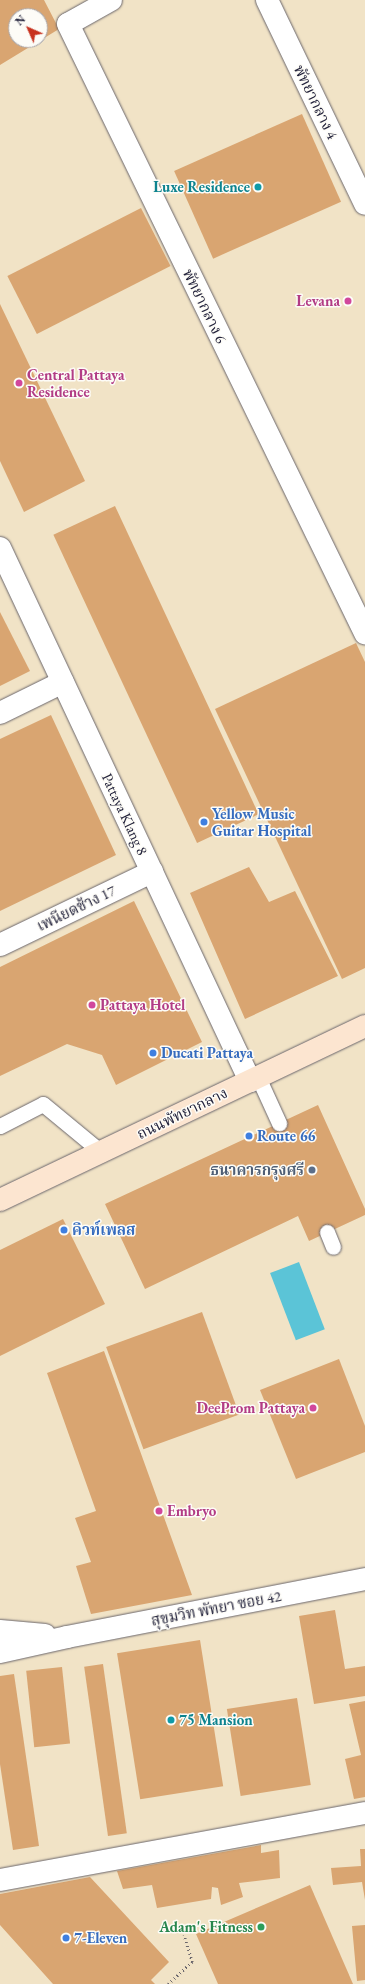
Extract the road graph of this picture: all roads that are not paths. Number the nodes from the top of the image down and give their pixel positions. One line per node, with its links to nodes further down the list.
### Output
1 (111, 0): 5 (street, พัทยากลาง 6)
2 (267, 0): 3 (street, พัทยากลาง 4)
3 (365, 204)
4 (0, 548): 6 (street, Pattaya Klang 8)
5 (365, 633)
6 (63, 682): 7 (street); 8 (street, Pattaya Klang 8)
7 (0, 713)
8 (152, 872): 9 (street, เพนียดช้าง 17); 11 (street, Pattaya Klang 8)
9 (0, 945)
10 (365, 1026): 11 (main road, ถนนพัทยากลาง)
11 (254, 1079): 12 (lane); 14 (main road, ถนนพัทยากลาง)
12 (279, 1123)
13 (0, 1126): 14 (lane)
14 (100, 1152): 15 (main road, ถนนพัทยากลาง)
15 (0, 1200)
16 (327, 1232): 17 (lane)
17 (333, 1247)
18 (365, 1579): 20 (street, สุขุมวิท พัทยา ซอย 42)
19 (0, 1631): 20 (street)
20 (67, 1636): 21 (street)
21 (0, 1652)
22 (365, 1813): 23 (street)
23 (0, 1880)

